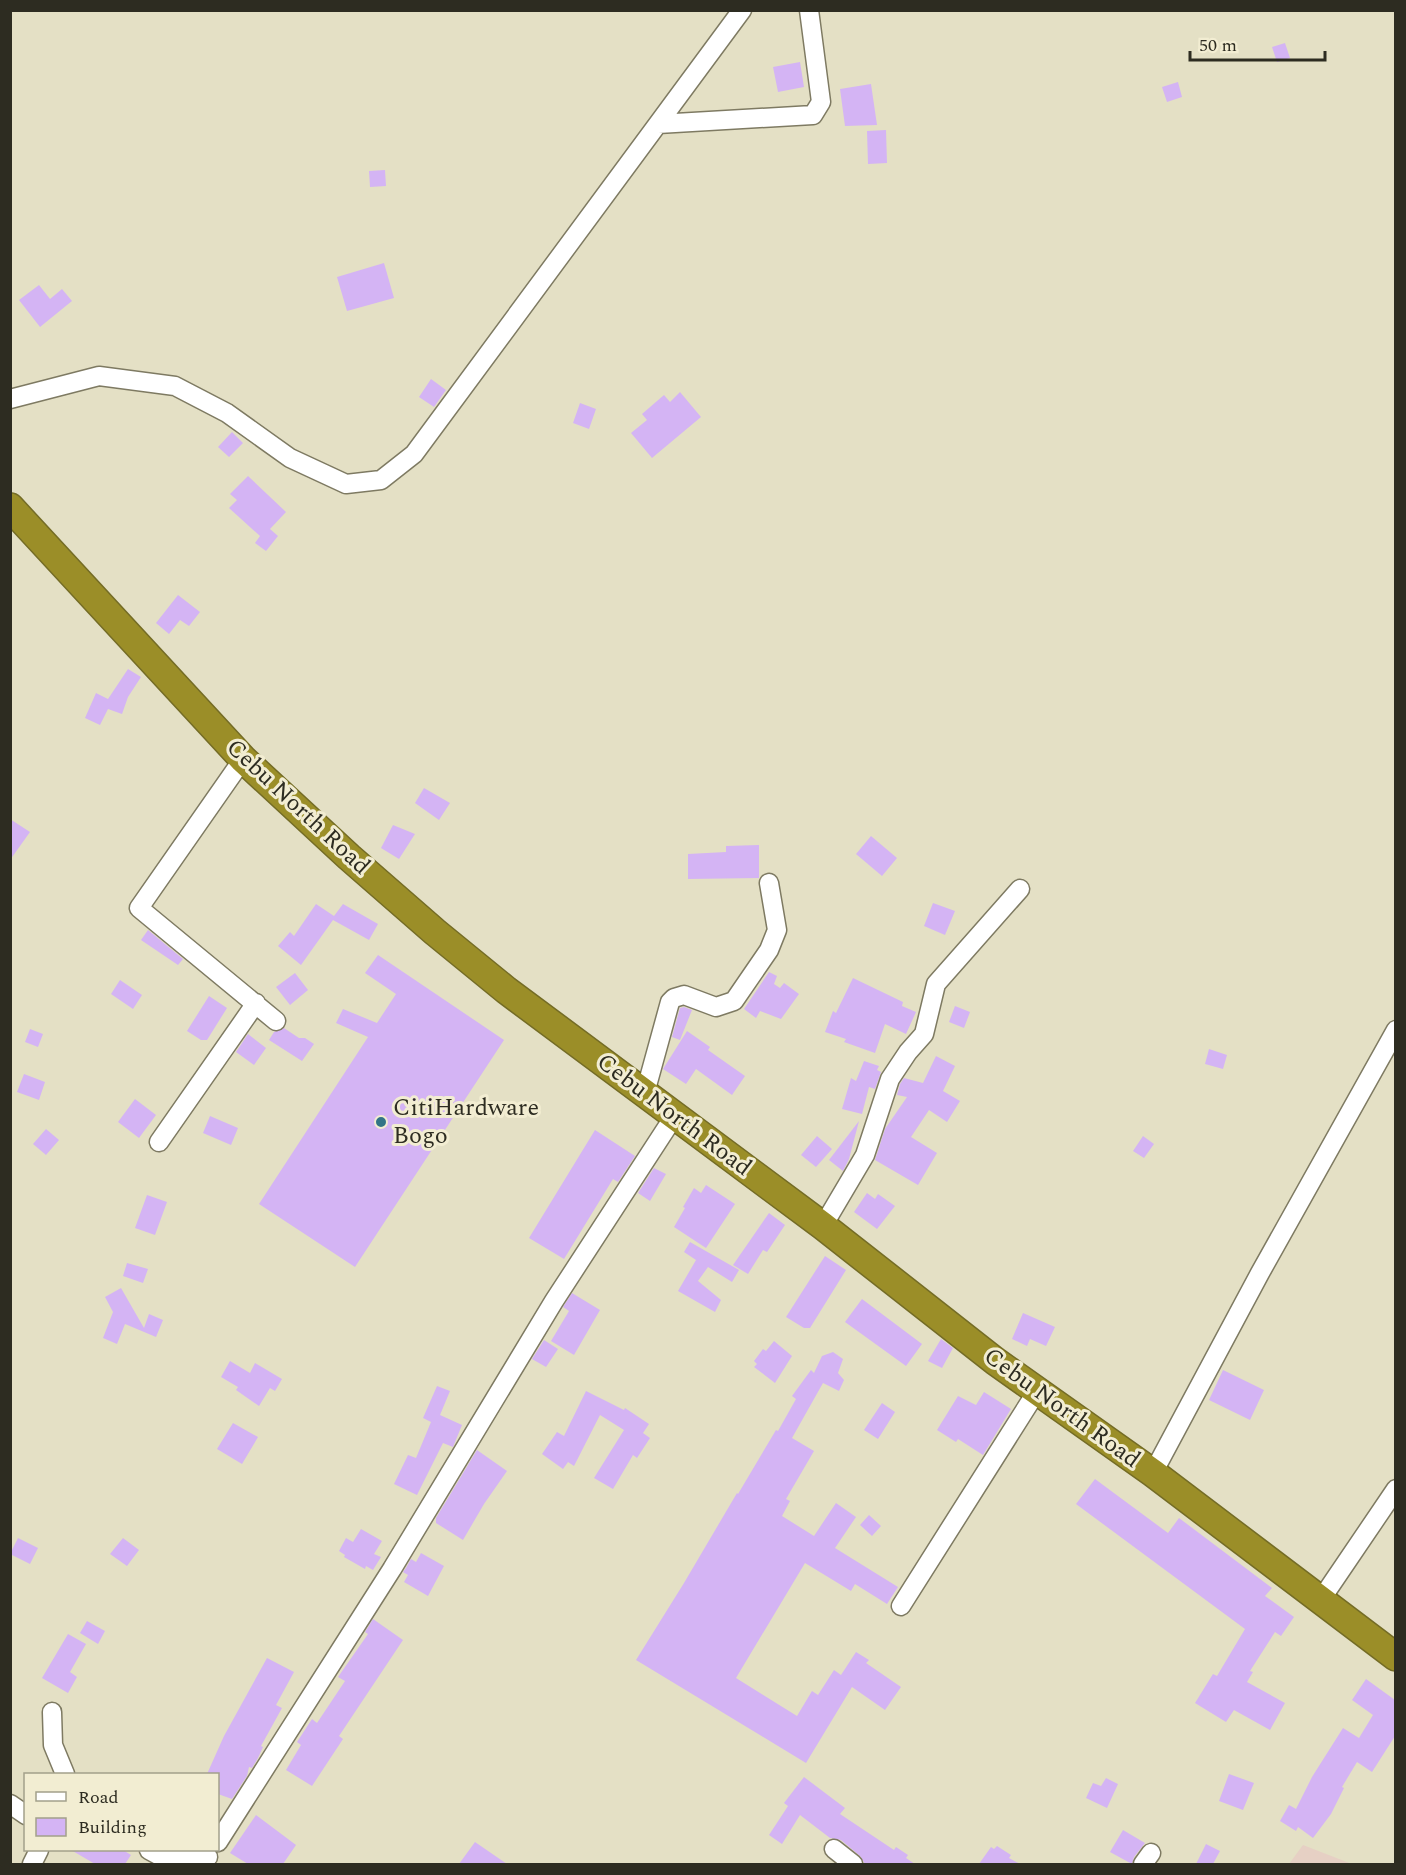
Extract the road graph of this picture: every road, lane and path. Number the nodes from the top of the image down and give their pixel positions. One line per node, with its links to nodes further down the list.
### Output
1 (742, 10): 3 (street)
2 (809, 10): 3 (street)
3 (658, 124): 4 (street)
4 (10, 399)
5 (10, 507): 6 (highway, Cebu North Road)
6 (243, 759): 9 (street); 12 (highway, Cebu North Road)
7 (769, 883): 12 (street)
8 (1020, 889): 15 (street)
9 (255, 1003): 10 (street); 14 (street)
10 (276, 1021)
11 (1395, 1030): 17 (street)
12 (645, 1093): 13 (highway, Cebu North Road)
13 (675, 1114): 15 (highway, Cebu North Road); 26 (street)
14 (159, 1142)
15 (823, 1226): 16 (highway, Cebu North Road)
16 (1037, 1391): 17 (highway, Cebu North Road); 20 (street)
17 (1153, 1473): 19 (highway, Cebu North Road)
18 (1395, 1490): 19 (street)
19 (1320, 1601): 21 (highway, Cebu North Road)
20 (901, 1606)
21 (1395, 1657)
22 (52, 1712): 23 (street)
23 (65, 1773)
24 (10, 1804): 25 (street)
25 (24, 1814)
26 (219, 1839)
27 (834, 1850): 30 (street)
28 (151, 1851): 29 (street)
29 (210, 1853)
30 (853, 1864)

